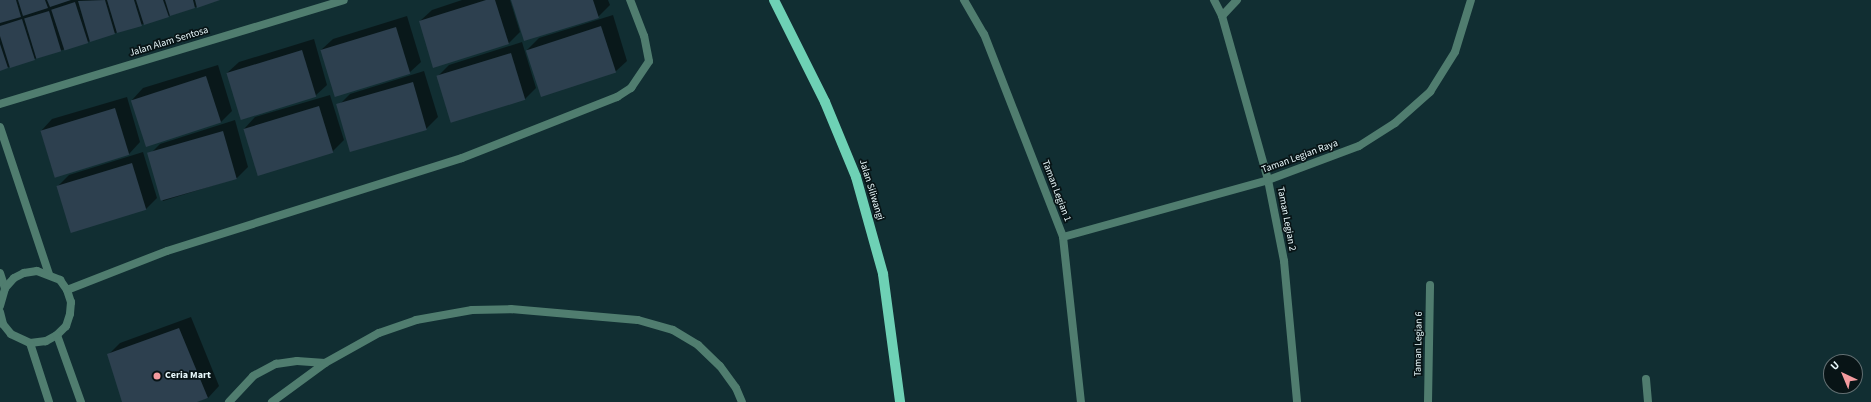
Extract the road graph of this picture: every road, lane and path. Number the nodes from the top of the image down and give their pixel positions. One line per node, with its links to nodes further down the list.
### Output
1 (344, 0): 9 (street, Jalan Alam Sentosa)
2 (630, 0): 17 (street)
3 (774, 0): 29 (main road, Jalan Siliwangi)
4 (964, 0): 12 (street, Taman Legian 1)
5 (1214, 0): 8 (street, Taman Legian 2)
6 (1237, 0): 8 (street)
7 (1471, 0): 11 (street, Taman Legian Raya)
8 (1222, 16): 11 (street, Taman Legian 2)
9 (0, 104)
10 (0, 128): 14 (street)
11 (1268, 180): 12 (street, Taman Legian Raya); 31 (street, Taman Legian 2)
12 (1064, 237): 30 (street, Taman Legian 1)
13 (0, 273): 16 (street)
14 (49, 274): 16 (street); 17 (street)
15 (1430, 285): 32 (street, Taman Legian 6)
16 (5, 288): 18 (street)
17 (67, 290): 20 (street)
18 (0, 306)
19 (0, 312): 21 (street)
20 (57, 335): 21 (street); 25 (street)
21 (30, 343): 24 (street)
22 (325, 363): 26 (street); 27 (street); 28 (street)
23 (1646, 379): 33 (street)
24 (49, 402)
25 (81, 402)
26 (229, 402)
27 (272, 402)
28 (742, 402)
29 (900, 402)
30 (1081, 402)
31 (1297, 402)
32 (1428, 402)
33 (1648, 402)

